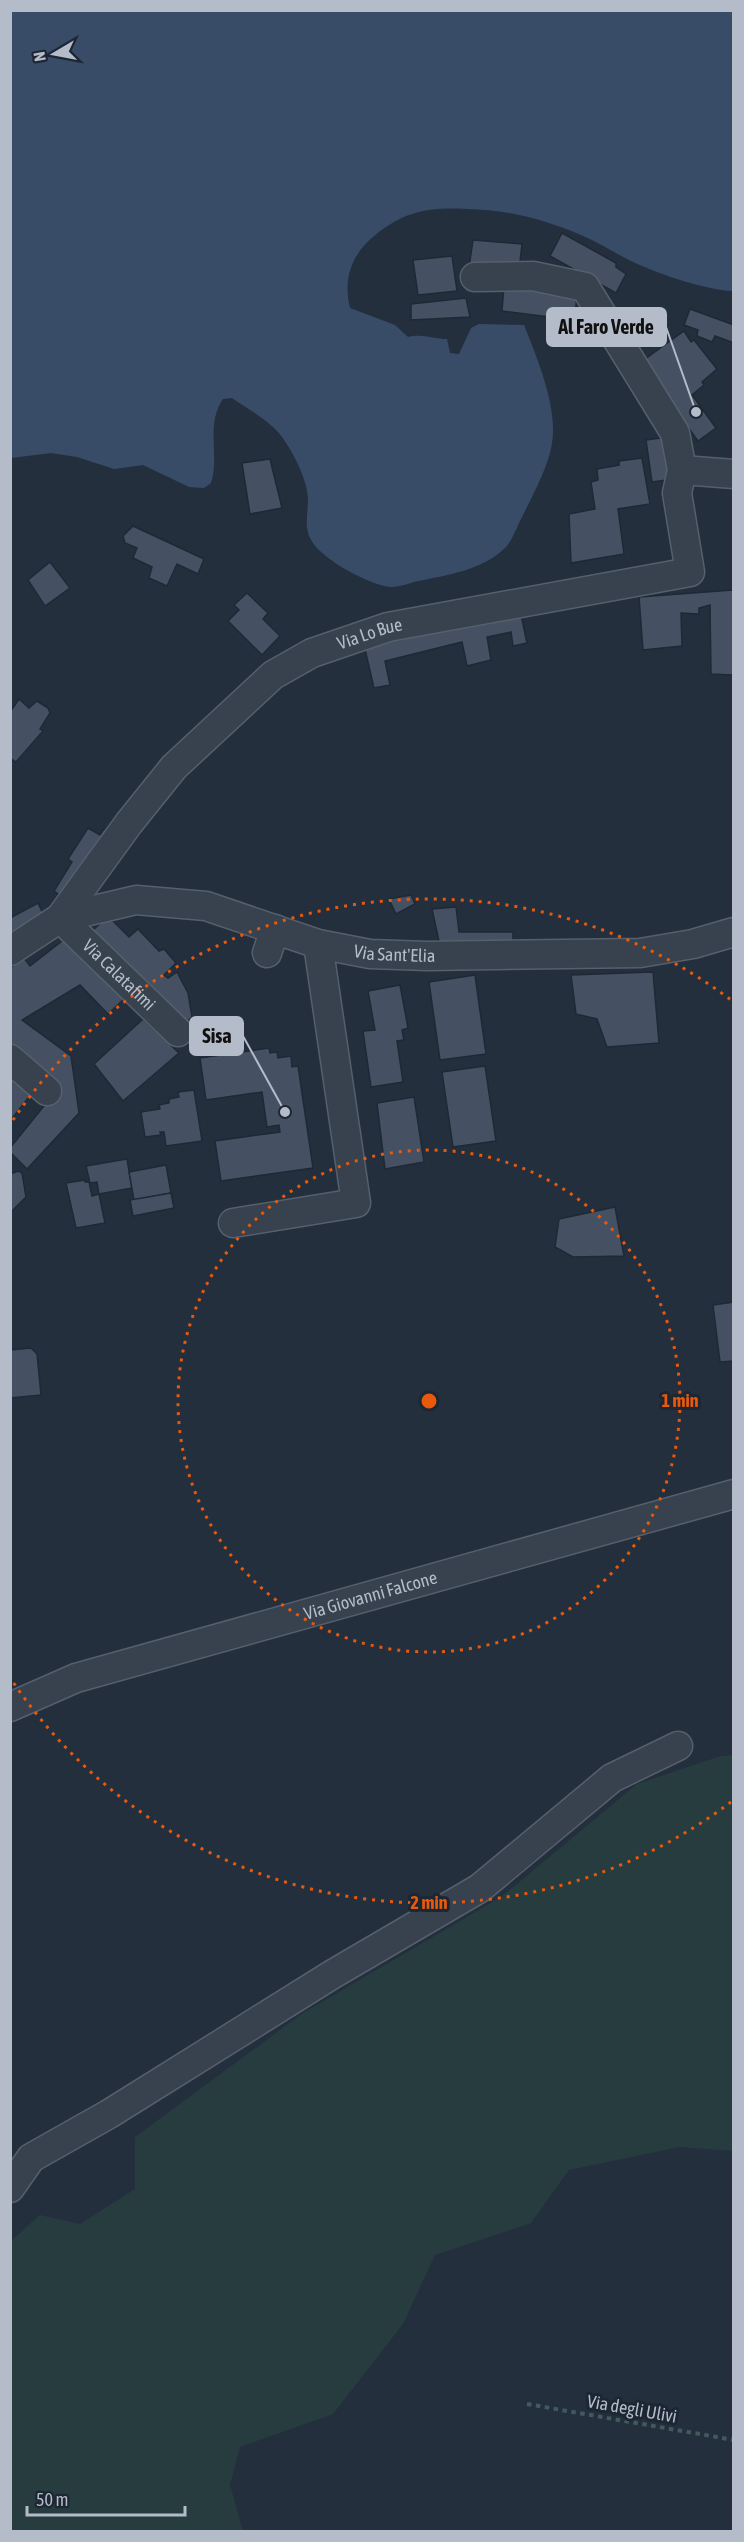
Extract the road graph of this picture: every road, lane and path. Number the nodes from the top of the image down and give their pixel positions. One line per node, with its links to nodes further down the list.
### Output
1 (475, 277): 2 (street)
2 (682, 470): 3 (street); 4 (street, Via Lo Bue)
3 (734, 474)
4 (60, 918): 6 (street, Via Sant'Elia); 7 (street); 8 (street, Via Calatafimi)
5 (734, 932): 6 (street, Via Sant'Elia)
6 (318, 944): 11 (street)
7 (10, 951)
8 (178, 1032)
9 (10, 1059): 10 (street)
10 (47, 1091)
11 (233, 1223)
12 (734, 1494): 13 (street, Via Giovanni Falcone)
13 (10, 1707)
14 (678, 1746): 15 (street)
15 (10, 2188)
16 (527, 2404): 17 (path, Via degli Ulivi)
17 (734, 2440)

